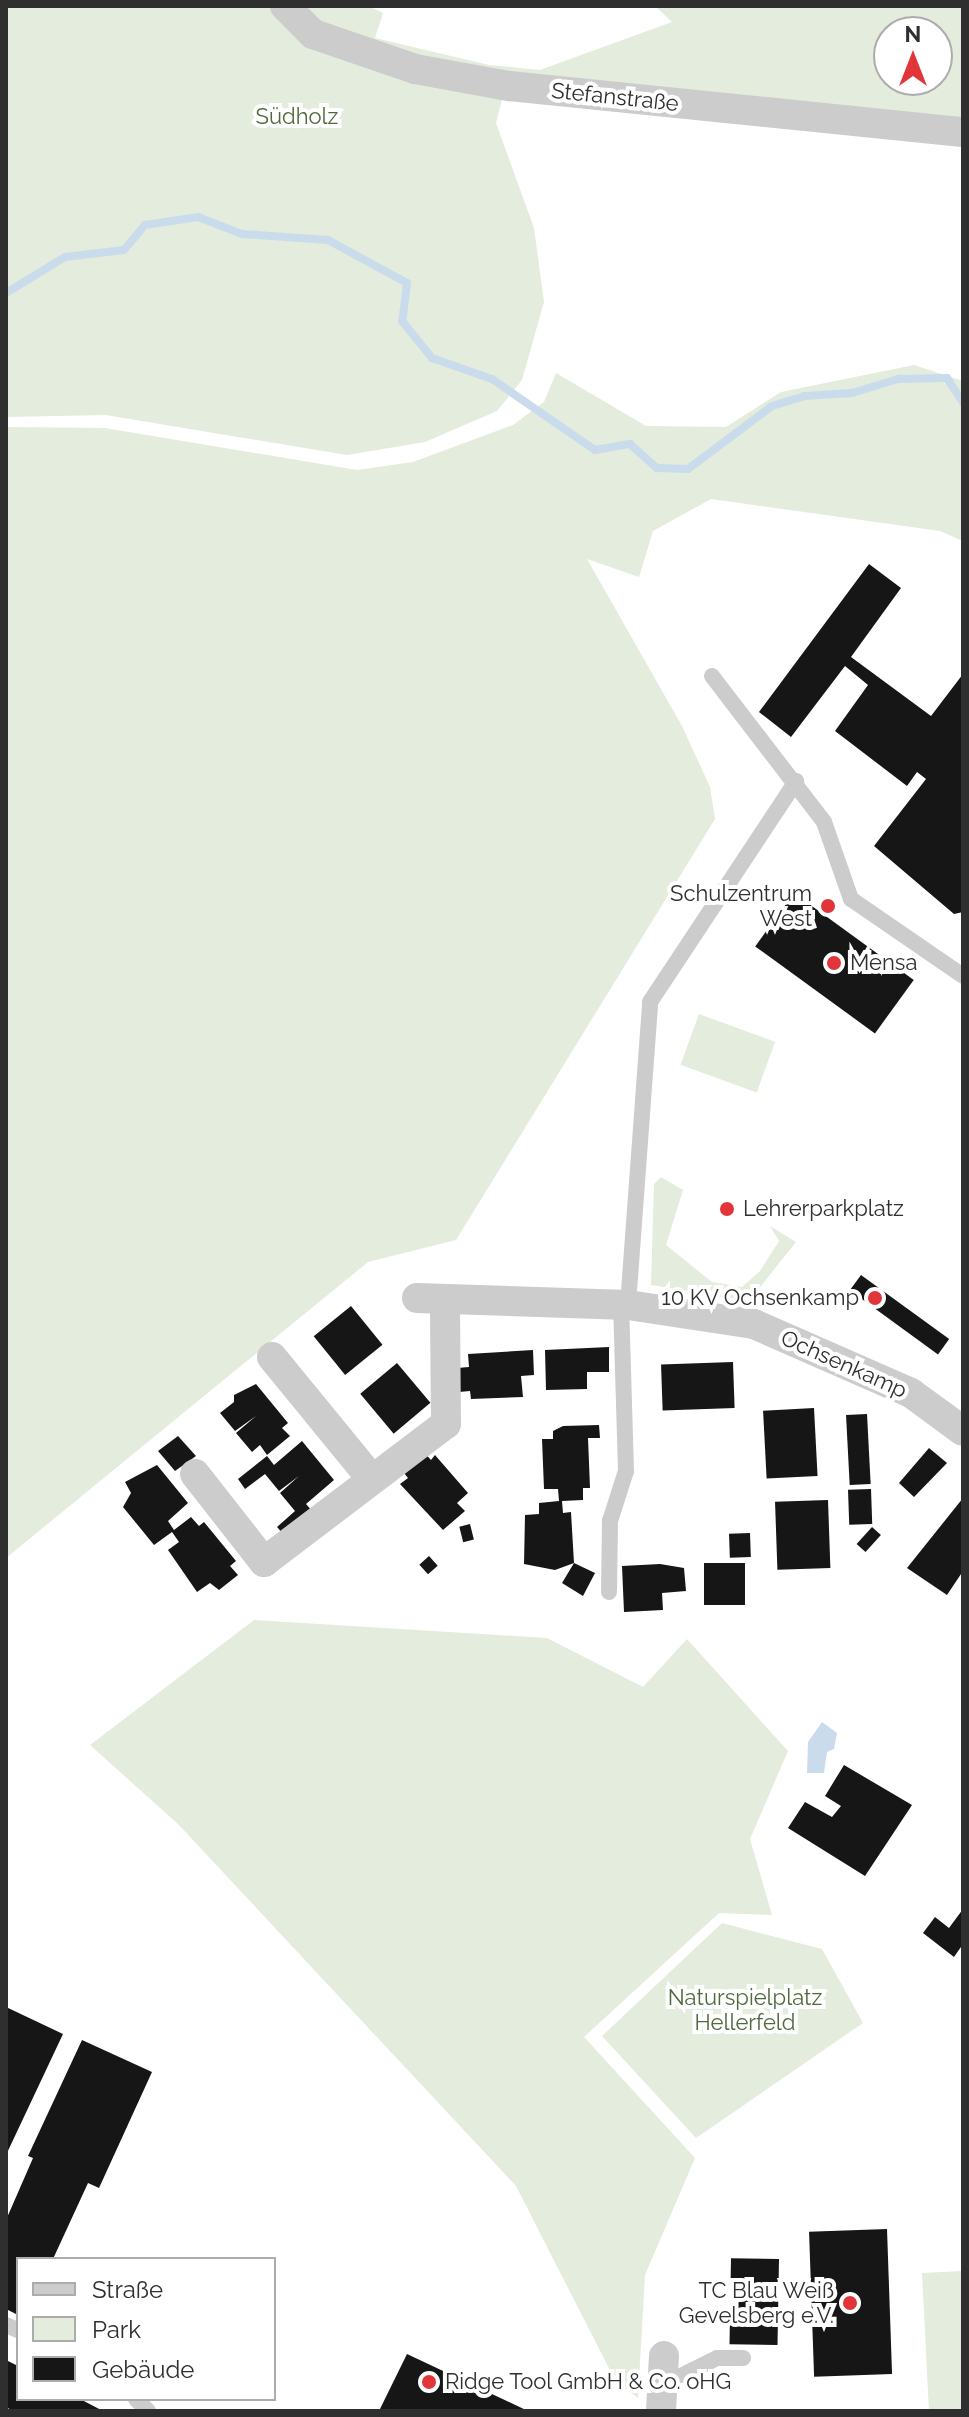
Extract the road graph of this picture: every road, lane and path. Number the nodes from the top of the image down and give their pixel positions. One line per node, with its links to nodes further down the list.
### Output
1 (285, 6): 2 (street, Stefanstraße)
2 (963, 132)
3 (712, 676): 4 (lane)
4 (796, 781): 5 (lane); 6 (lane)
5 (963, 976)
6 (624, 1305): 8 (street, Ochsenkamp); 10 (street, Ochsenkamp); 11 (lane)
7 (272, 1357): 10 (street)
8 (963, 1431)
9 (195, 1474): 10 (street, Ochsenkamp)
10 (371, 1478)
11 (609, 1592)
12 (743, 2358): 13 (lane)
13 (663, 2384)

